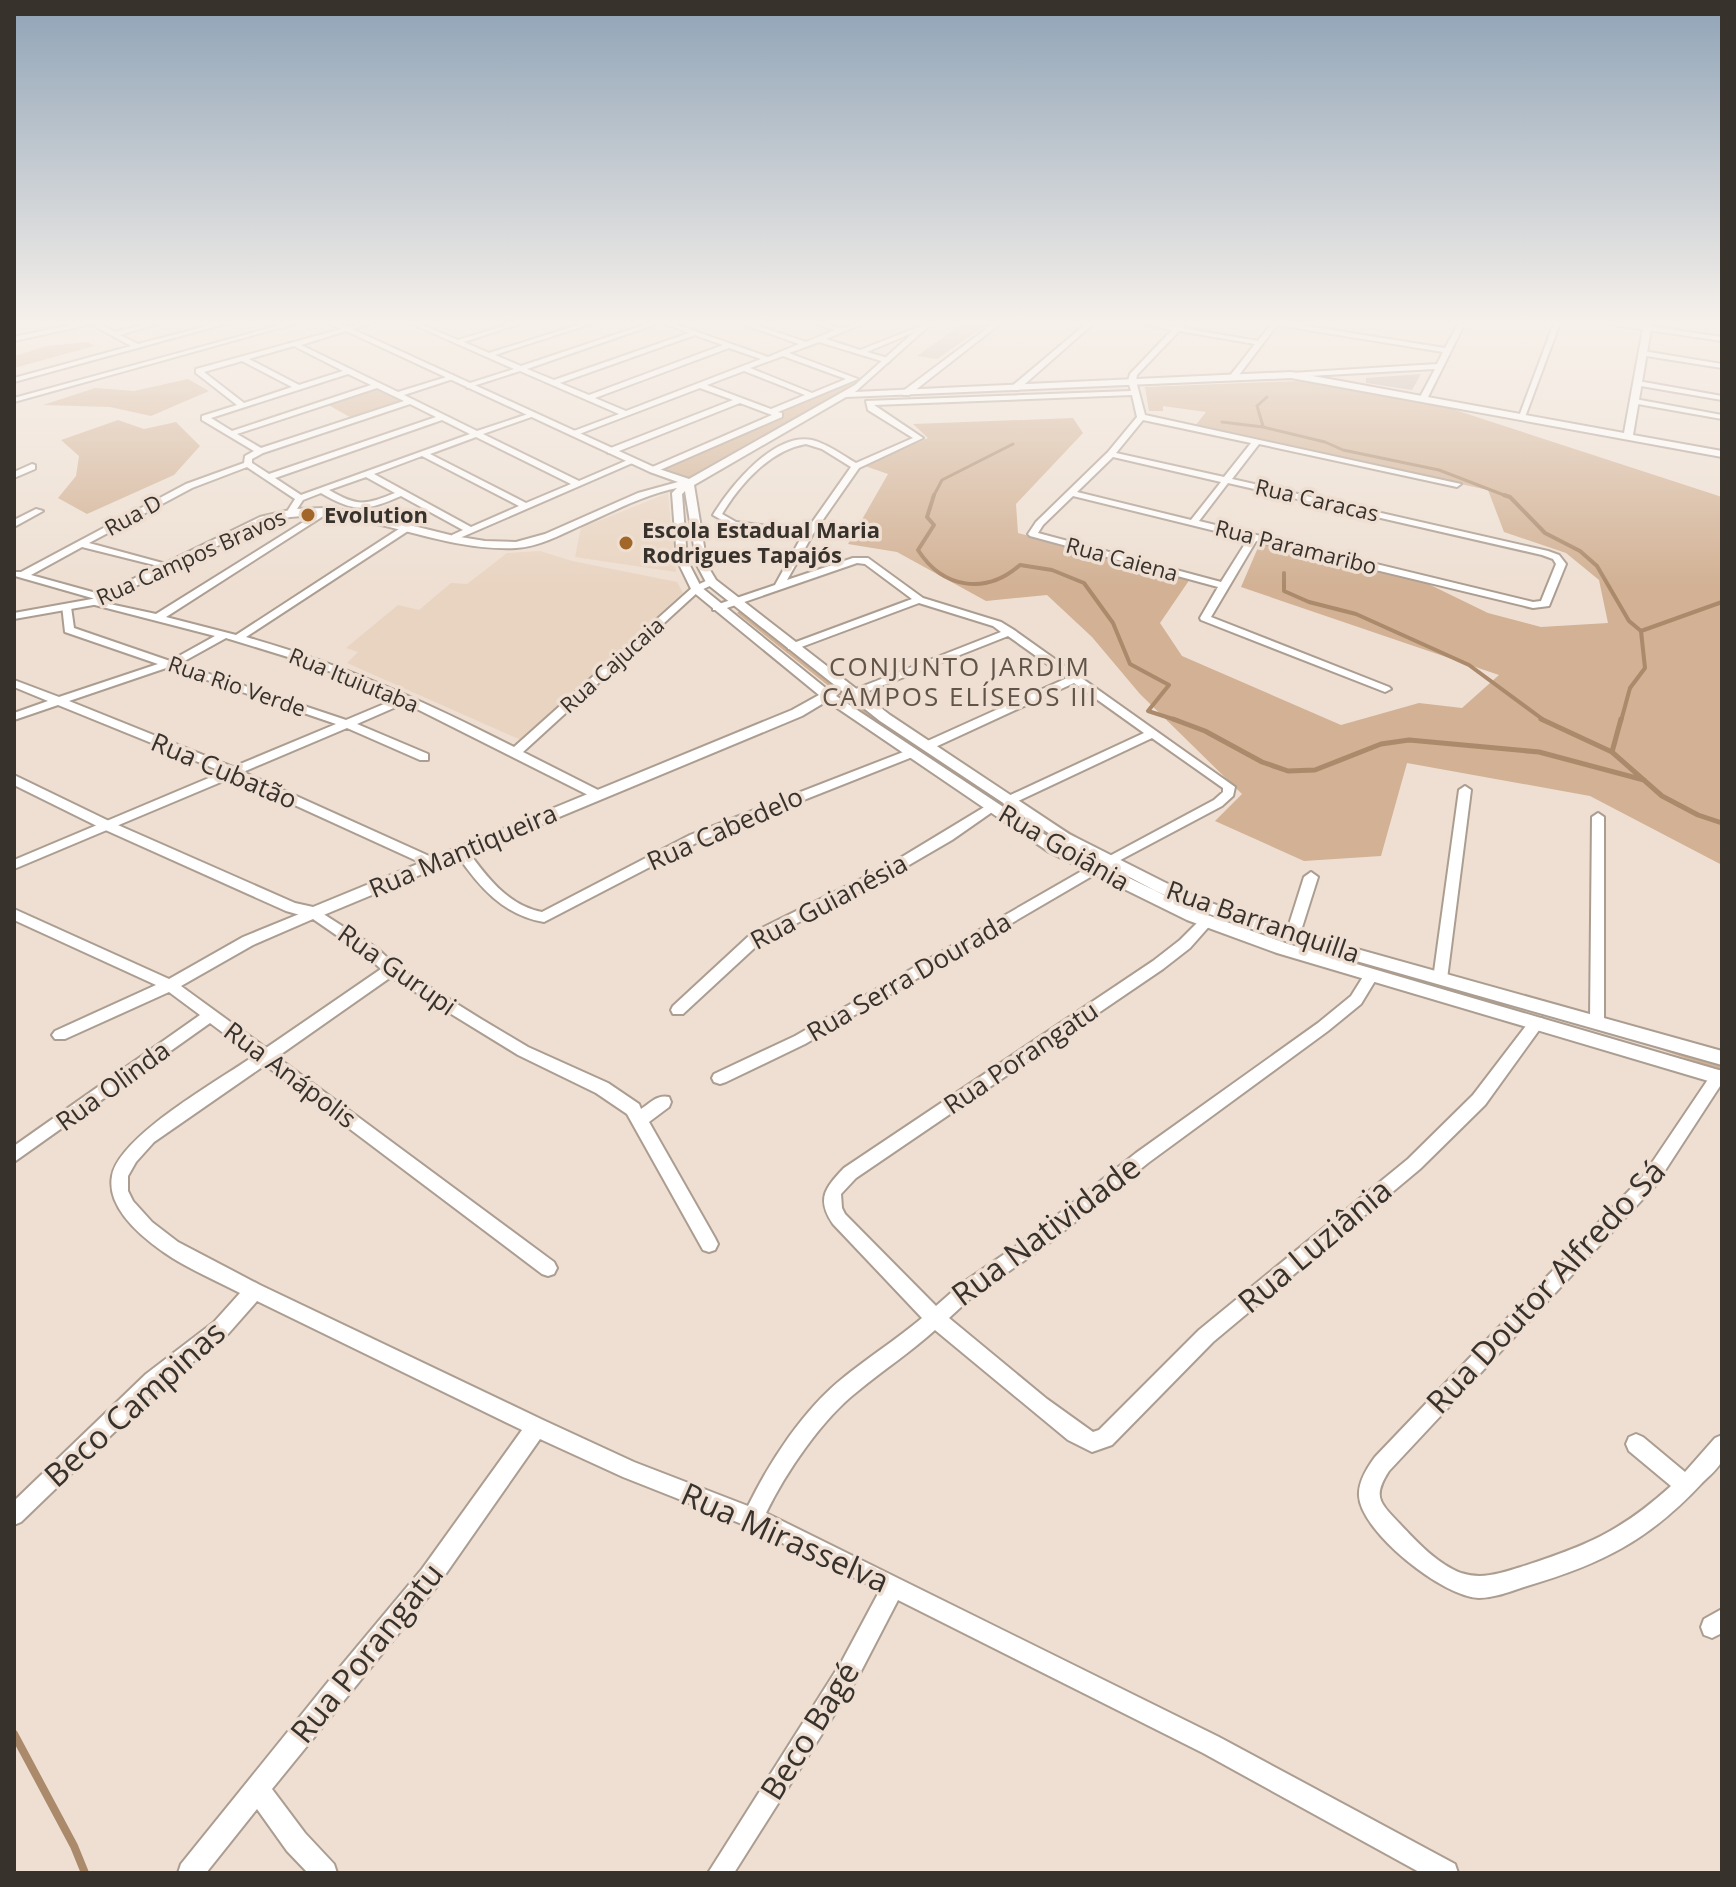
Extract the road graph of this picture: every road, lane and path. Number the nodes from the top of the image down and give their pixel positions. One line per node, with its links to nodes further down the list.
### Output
1 (225, 411): 28 (street)
2 (300, 411): 28 (street)
3 (382, 411): 26 (street)
4 (430, 411): 22 (street)
5 (525, 411): 20 (street)
6 (619, 411): 21 (street)
7 (634, 411): 21 (street)
8 (713, 411): 34 (street)
9 (771, 411): 18 (street)
10 (780, 411): 18 (street)
11 (815, 411): 27 (street, Rua Campos Bravos)
12 (876, 411): 40 (street)
13 (1139, 411): 23 (street)
14 (1489, 411): 24 (street)
15 (1523, 411): 24 (street)
16 (1633, 411): 31 (street)
17 (1690, 411): 25 (street)
18 (776, 413): 27 (street); 42 (street)
19 (345, 414): 26 (street)
20 (531, 414): 29 (street); 30 (street)
21 (626, 414): 30 (street)
22 (443, 417): 29 (street); 45 (street)
23 (1141, 417): 32 (street); 36 (street)
24 (1521, 417): 31 (street)
25 (1722, 417)
26 (355, 420): 33 (street)
27 (799, 420): 47 (street, Rua Campos Bravos)
28 (232, 433): 33 (street)
29 (476, 434): 35 (street); 48 (street)
30 (574, 434): 34 (street)
31 (1628, 437): 37 (street)
32 (1257, 441): 46 (street); 49 (street)
33 (260, 451): 39 (street)
34 (611, 451): 38 (street)
35 (422, 453): 43 (street); 54 (street)
36 (1111, 454): 46 (street, Rua Caracas); 52 (street)
37 (1722, 454)
38 (633, 461): 42 (street); 48 (street)
39 (248, 464): 45 (street); 65 (street, Rua D)
40 (856, 466): 62 (street); 62 (street)
41 (32, 467): 44 (street)
42 (653, 470): 47 (street)
43 (367, 474): 50 (street); 51 (street)
44 (14, 475)
45 (269, 477): 53 (street)
46 (1228, 479): 58 (street); 75 (street, Rua Caracas)
47 (689, 483): 64 (street, Rua Campos Bravos); 68 (street); 71 (street, Rua Goiânia)
48 (578, 484): 54 (street)
49 (1457, 484)
50 (322, 490): 51 (street); 53 (street)
51 (401, 493): 61 (street)
52 (1070, 493): 58 (street, Rua Paramaribo); 70 (street, Rua Caiena)
53 (300, 498): 55 (street)
54 (525, 506): 61 (street)
55 (292, 510): 57 (street, Rua Campos Bravos); 66 (street, Rua Campos Bravos)
56 (39, 511): 59 (street)
57 (327, 511): 60 (street, Rua Campos Bravos); 79 (street)
58 (1194, 522): 63 (street, Rua Paramaribo)
59 (14, 524)
60 (408, 527): 64 (street, Rua Campos Bravos); 82 (street)
61 (468, 529): 64 (street)
62 (808, 534): 69 (street)
63 (1254, 536): 70 (street); 75 (street, Rua Paramaribo)
64 (455, 537)
65 (80, 544): 66 (street); 67 (street, Rua D)
66 (167, 567): 72 (street, Rua Campos Bravos)
67 (18, 574): 72 (street, Rua Ituiutaba)
68 (711, 582): 71 (street, Rua Cajucaia); 74 (street)
69 (780, 585): 73 (street); 74 (street)
70 (1224, 586): 87 (street)
71 (696, 589): 77 (street, Rua Goiânia); 98 (street, Rua Cajucaia)
72 (99, 600): 76 (street, Rua Campos Bravos); 79 (street, Rua Ituiutaba)
73 (919, 600): 80 (street); 83 (street)
74 (735, 601): 77 (street); 83 (street, Rua Barranquilla)
75 (1521, 602)
76 (66, 607): 78 (street, Rua Campos Bravos); 84 (street, Rua Rio Verde)
77 (717, 608): 89 (street, Rua Goiânia)
78 (14, 616)
79 (157, 618): 81 (street, Rua Ituiutaba)
80 (1010, 632): 85 (street); 88 (street)
81 (224, 635): 82 (street, Rua Ituiutaba); 84 (street)
82 (238, 638): 90 (street, Rua Ituiutaba)
83 (792, 647): 88 (street, Rua Barranquilla)
84 (173, 663): 91 (street); 94 (street, Rua Rio Verde)
85 (1077, 678): 96 (street); 97 (street)
86 (14, 683): 91 (street, Rua Cubatão)
87 (1385, 689)
88 (848, 691): 89 (street, Rua Mantiqueira); 93 (street, Rua Barranquilla)
89 (826, 695): 95 (street, Rua Goiânia); 104 (street, Rua Mantiqueira)
90 (405, 699): 94 (street); 98 (street, Rua Ituiutaba)
91 (56, 702): 92 (street); 101 (street, Rua Cubatão)
92 (14, 717)
93 (885, 718): 95 (street); 97 (street, Rua Barranquilla)
94 (346, 725): 100 (street, Rua Rio Verde); 101 (street)
95 (869, 725): 99 (street, Rua Goiânia)
96 (1153, 733): 105 (street); 112 (street, Rua Serra Dourada)
97 (927, 746): 105 (street, Rua Barranquilla)
98 (515, 753): 104 (street, Rua Ituiutaba)
99 (911, 753): 106 (street, Rua Goiânia); 109 (street, Rua Cabedelo)
100 (424, 757)
101 (231, 771): 108 (street); 110 (street, Rua Cubatão)
102 (14, 779): 108 (street, Rua Gurupi)
103 (1465, 790): 120 (street)
104 (598, 795): 109 (street, Rua Mantiqueira)
105 (1008, 801): 112 (street, Rua Barranquilla)
106 (991, 807): 112 (street, Rua Goiânia); 122 (street, Rua Guianésia)
107 (1598, 817): 124 (street)
108 (106, 825): 111 (street); 114 (street, Rua Gurupi)
109 (462, 853): 110 (street, Rua Mantiqueira)
110 (433, 863): 114 (street, Rua Mantiqueira)
111 (14, 865)
112 (1101, 866): 116 (street, Rua Barranquilla); 129 (street, Rua Serra Dourada)
113 (1311, 877): 117 (street)
114 (314, 913): 118 (street, Rua Gurupi); 121 (street, Rua Mantiqueira)
115 (14, 914): 121 (street, Rua Anápolis)
116 (1199, 914): 117 (street, Rua Barranquilla); 119 (street); 136 (street, Rua Porangatu)
117 (1292, 937): 120 (street, Rua Barranquilla)
118 (391, 970): 127 (street); 131 (street, Rua Gurupi)
119 (1371, 976): 125 (street); 136 (street, Rua Natividade)
120 (1440, 979): 124 (street, Rua Barranquilla)
121 (170, 985): 123 (street, Rua Anápolis); 126 (street, Rua Mantiqueira)
122 (678, 1010)
123 (211, 1015): 127 (street, Rua Anápolis); 132 (street, Rua Olinda)
124 (1597, 1021): 128 (street, Rua Barranquilla)
125 (1537, 1022): 128 (street); 136 (street, Rua Luziânia)
126 (60, 1035)
127 (263, 1056): 134 (street, Rua Anápolis); 135 (street, Rua Mirasselva)
128 (1721, 1071): 140 (street, Rua Doutor Alfredo Sá)
129 (720, 1078)
130 (663, 1102): 131 (street)
131 (639, 1120): 133 (street, Rua Gurupi)
132 (14, 1155)
133 (709, 1244)
134 (548, 1268)
135 (254, 1291): 137 (street, Rua Mirasselva); 141 (street, Beco Campinas)
136 (935, 1318): 142 (street, Rua Natividade)
137 (536, 1427): 142 (street, Rua Mirasselva); 144 (street, Rua Porangatu)
138 (1636, 1444): 140 (street)
139 (1722, 1445): 140 (street)
140 (1687, 1487)
141 (14, 1515)
142 (753, 1518): 143 (street, Rua Mirasselva)
143 (894, 1586): 147 (street, Beco Bagé); 148 (street, Rua Mirasselva)
144 (257, 1789): 145 (street, Rua Porangatu); 146 (street)
145 (190, 1873)
146 (325, 1873)
147 (720, 1873)
148 (1446, 1873)

